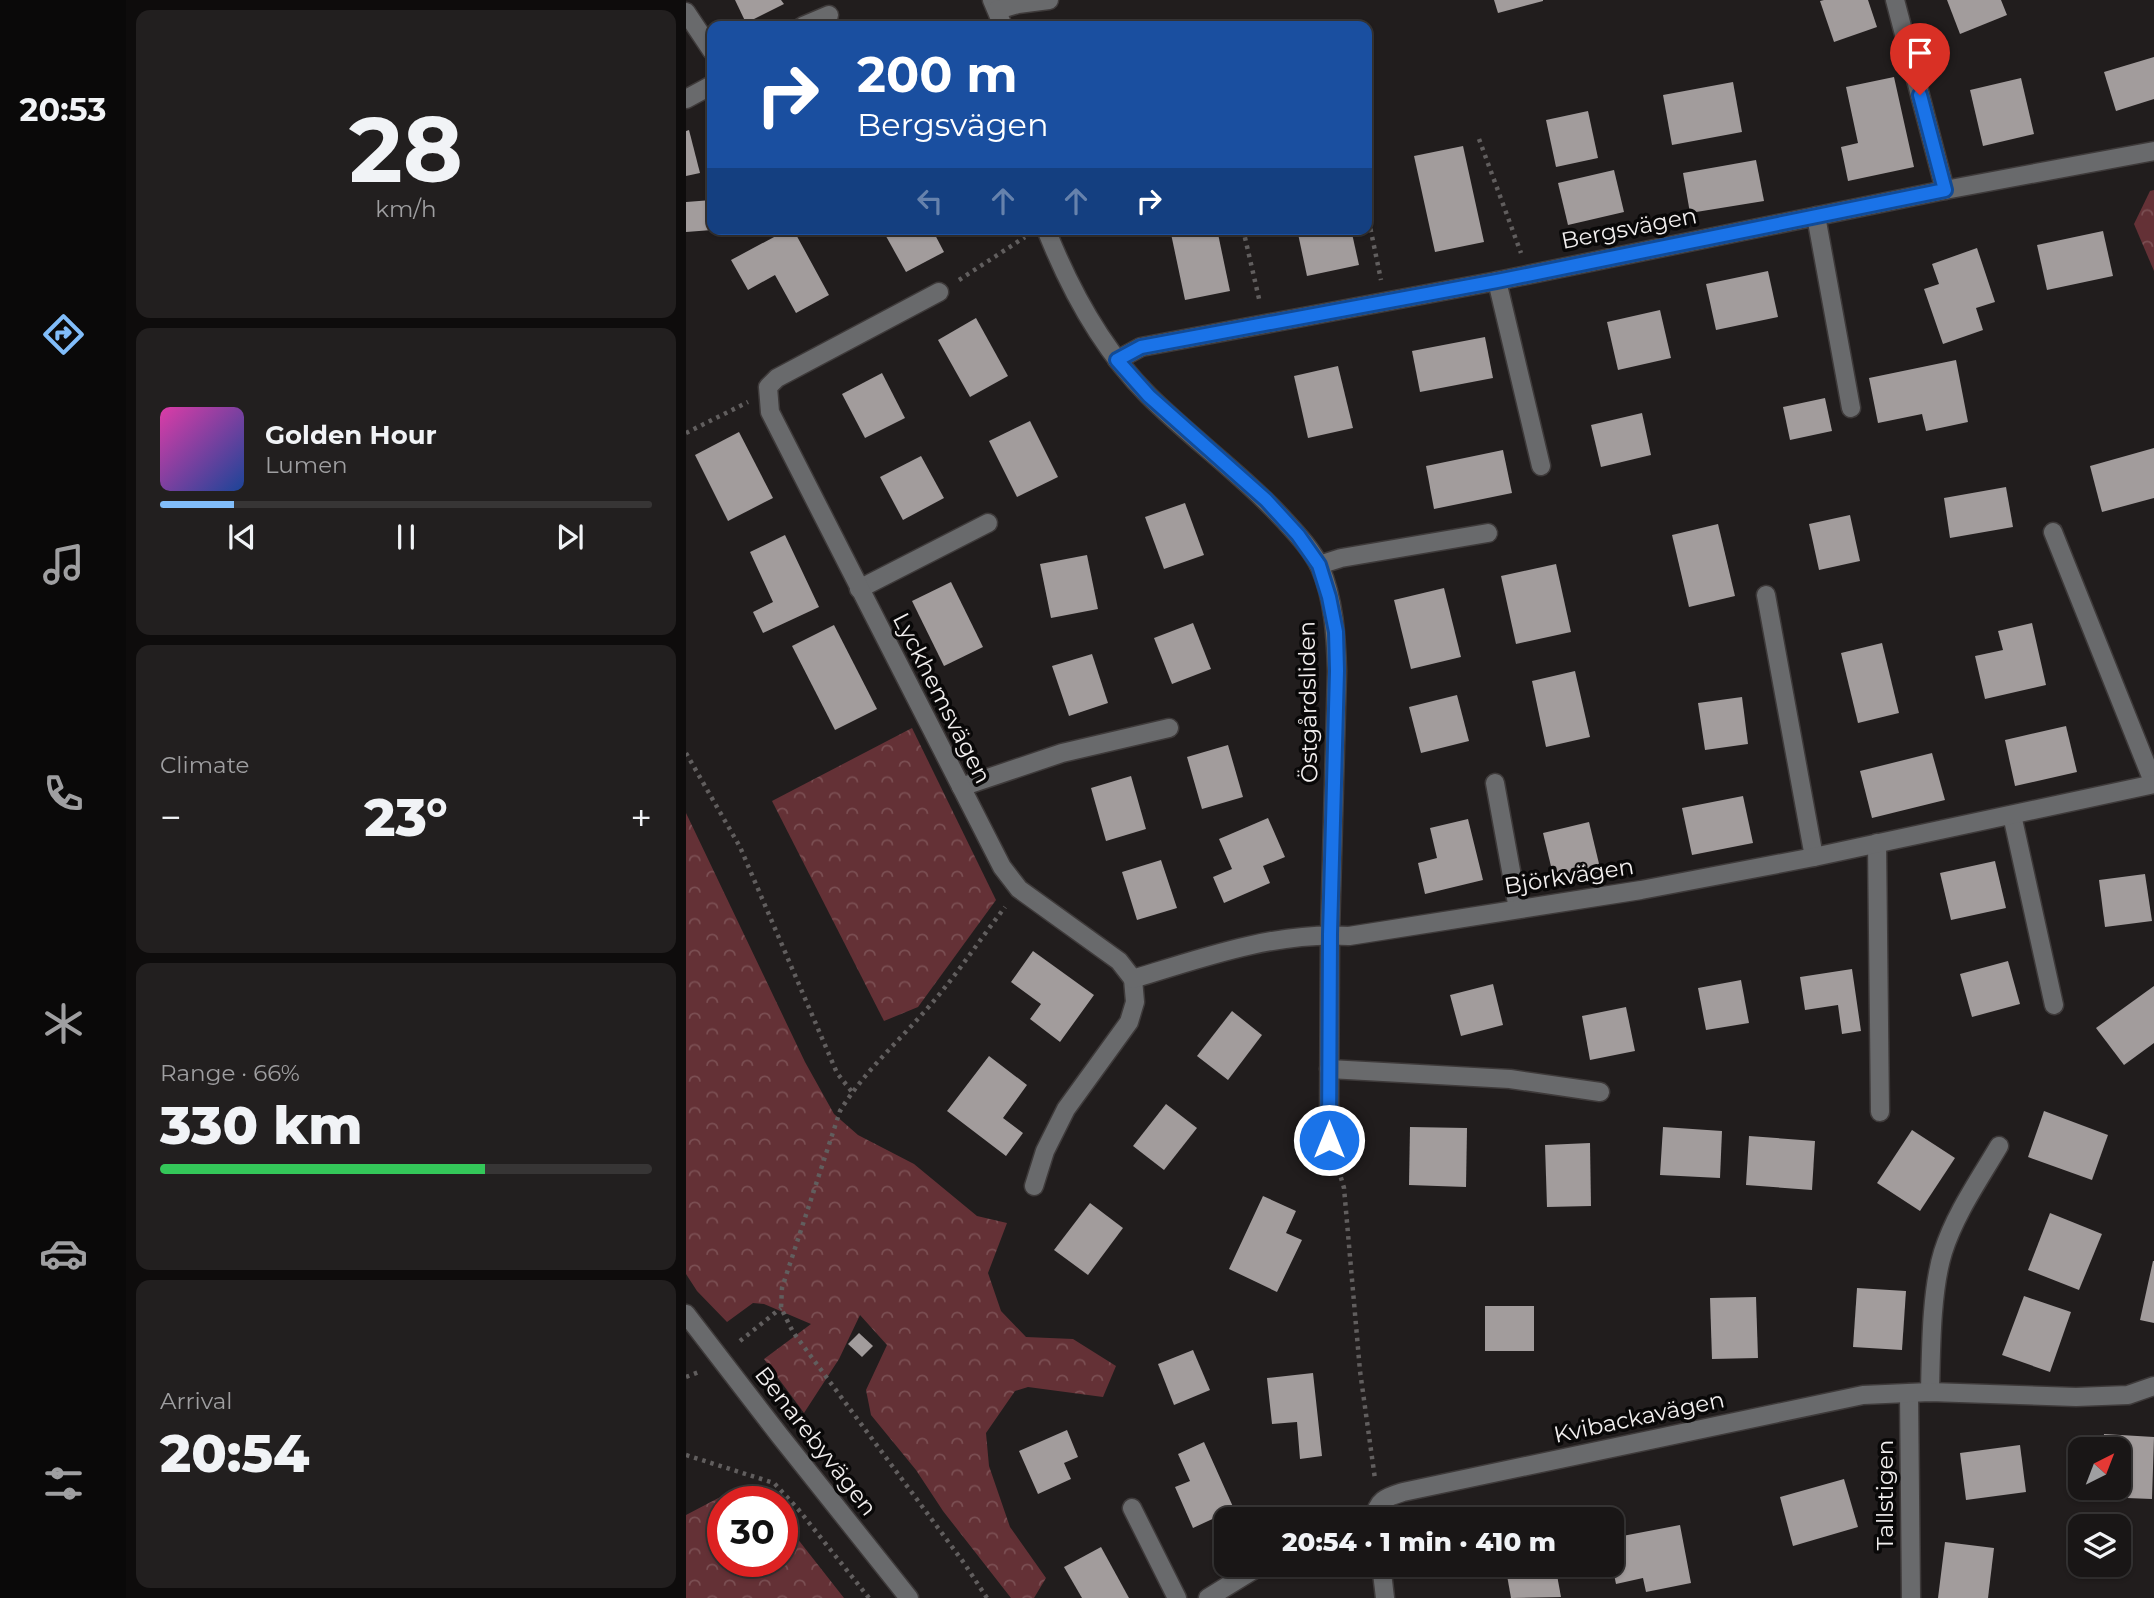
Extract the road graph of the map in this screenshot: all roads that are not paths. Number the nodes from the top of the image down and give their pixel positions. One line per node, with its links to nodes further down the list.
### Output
1 (1049, 0): 4 (street)
2 (1895, 0): 11 (street)
3 (686, 12): 7 (street)
4 (997, 12)
5 (829, 15): 6 (street)
6 (815, 21)
7 (707, 44)
8 (707, 88): 9 (street)
9 (686, 99)
10 (2154, 151): 11 (street, Bergsvägen)
11 (1945, 190): 12 (street, Bergsvägen)
12 (1816, 216): 14 (street, Bergsvägen); 17 (street)
13 (1048, 235): 16 (street, Östgårdsliden)
14 (1497, 281): 16 (street, Bergsvägen); 18 (street)
15 (939, 292): 23 (street, Lyckhemsvägen)
16 (1117, 360): 22 (street, Östgårdsliden)
17 (1851, 408)
18 (1541, 466)
19 (988, 523): 23 (street)
20 (2053, 532): 27 (street)
21 (1488, 533): 22 (street)
22 (1319, 565): 33 (street, Östgårdsliden)
23 (859, 589): 28 (street, Lyckhemsvägen)
24 (1766, 595): 31 (street)
25 (1169, 728): 28 (street)
26 (1495, 783): 32 (street)
27 (2154, 784): 29 (street, Björkvägen)
28 (961, 787): 34 (street, Lyckhemsvägen)
29 (2012, 815): 30 (street, Björkvägen); 35 (street)
30 (1877, 843): 31 (street, Björkvägen); 38 (street)
31 (1814, 857): 32 (street, Björkvägen)
32 (1518, 909): 33 (street, Björkvägen)
33 (1330, 934): 34 (street); 36 (street, Östgårdsliden)
34 (1133, 979): 41 (street)
35 (2054, 1004)
36 (1329, 1069): 37 (street); 39 (street, Östgårdsliden)
37 (1600, 1092)
38 (1880, 1112)
39 (1329, 1140)
40 (1999, 1146): 45 (street)
41 (1034, 1185)
42 (686, 1314): 50 (street, Benarebyvägen)
43 (2154, 1386): 45 (street, Kvibackavägen)
44 (1909, 1392): 45 (street, Kvibackavägen); 46 (street, Kvibackavägen); 54 (street, Tallstigen)
45 (1930, 1392)
46 (1377, 1507)
47 (1132, 1508): 51 (street)
48 (1242, 1577): 52 (street)
49 (1383, 1577): 53 (street)
50 (909, 1598)
51 (1177, 1598)
52 (1208, 1598)
53 (1385, 1598)
54 (1911, 1598)

